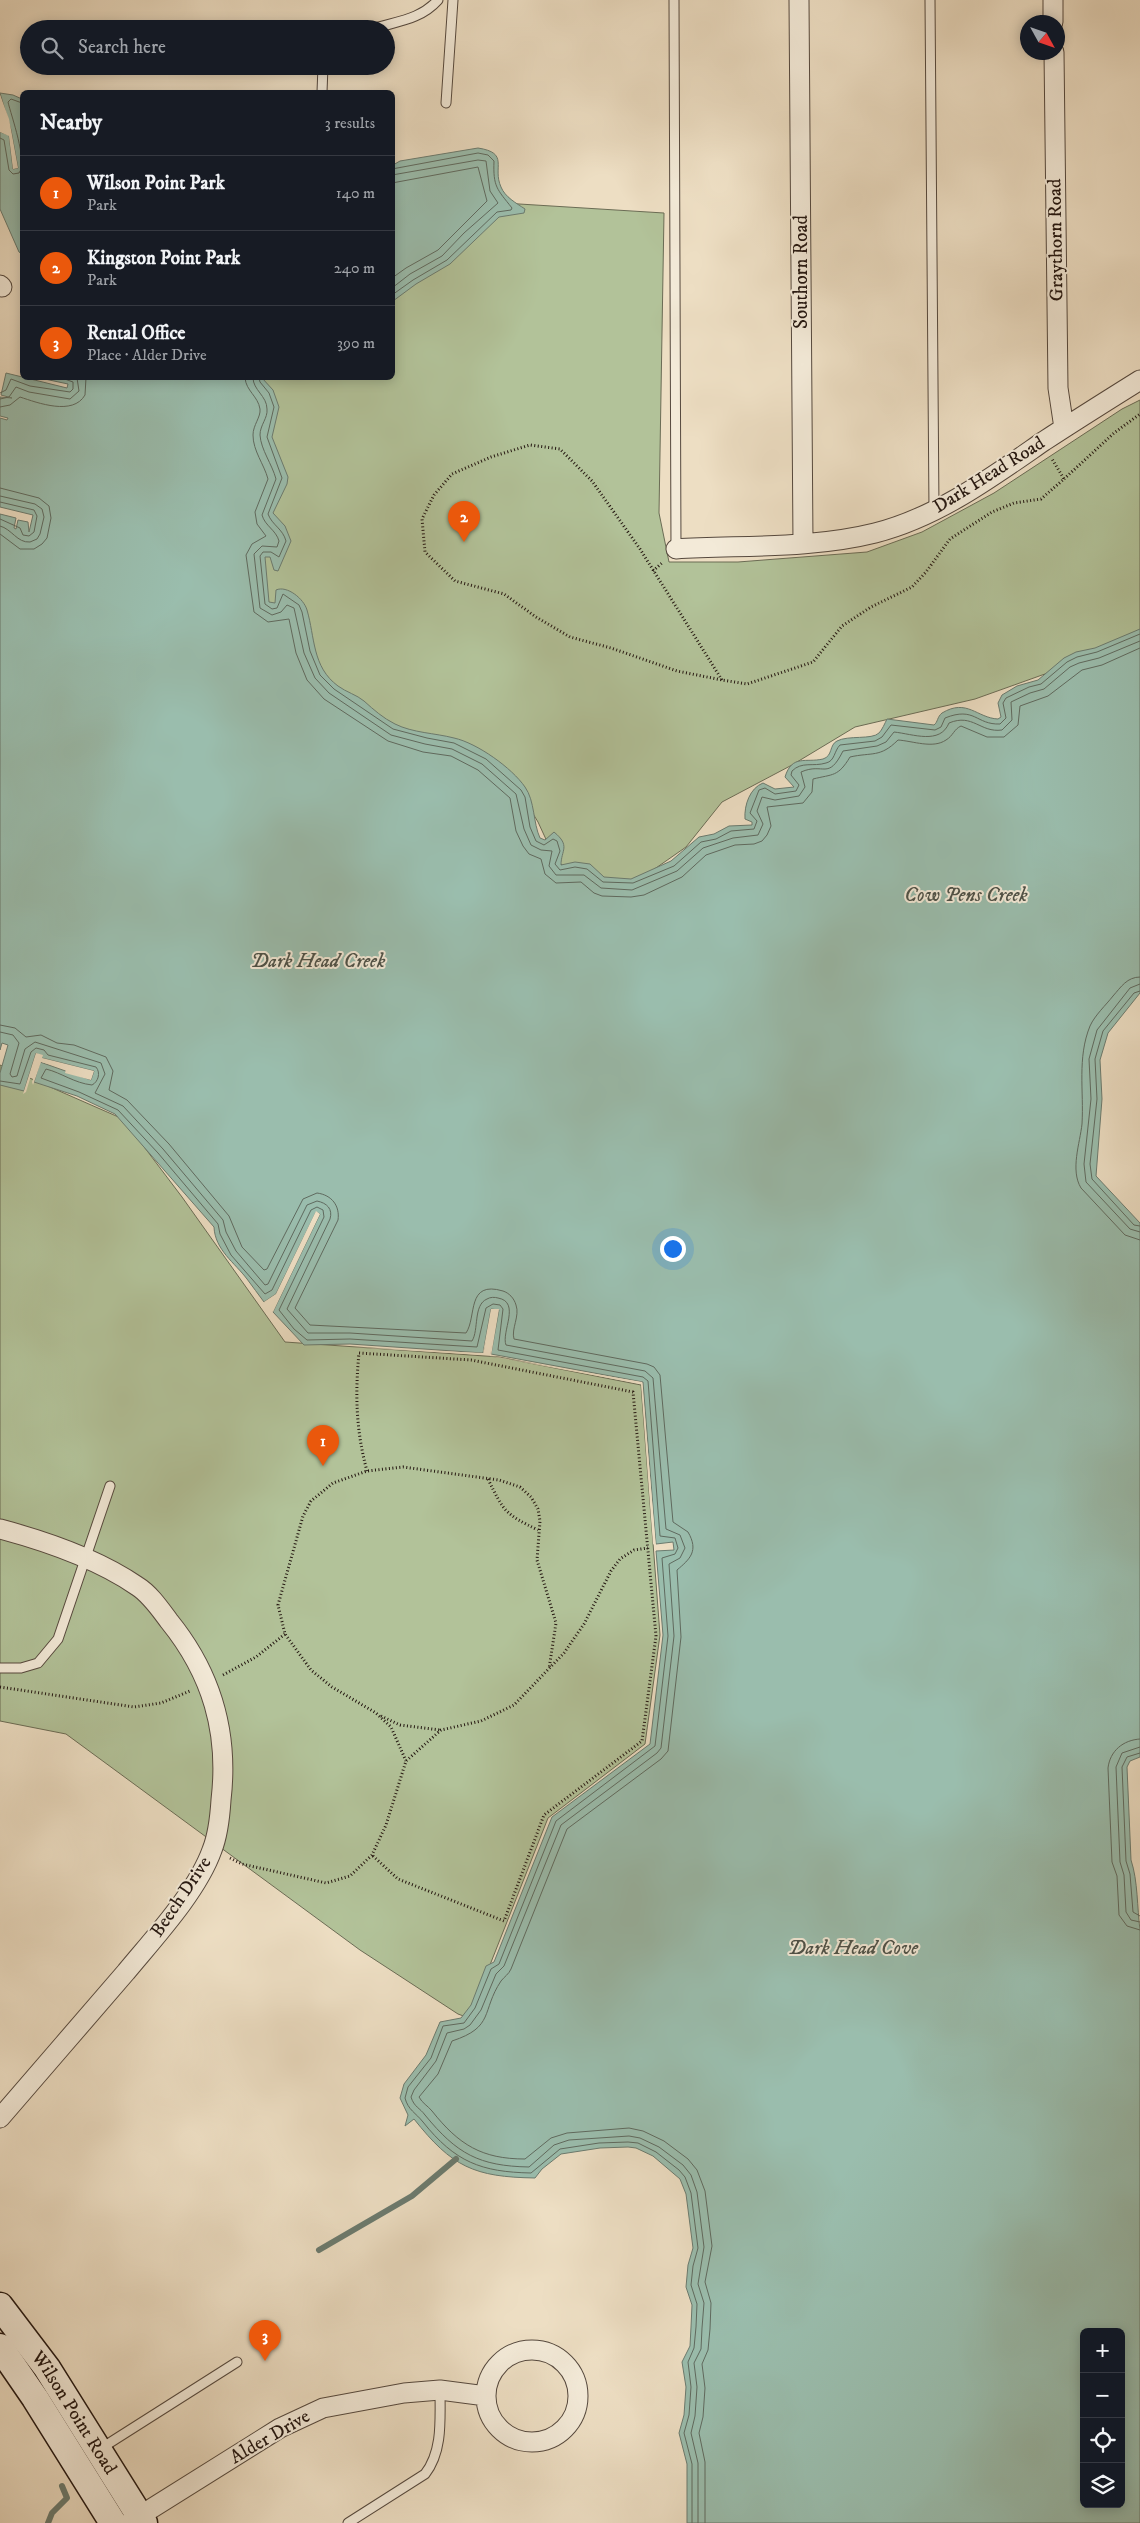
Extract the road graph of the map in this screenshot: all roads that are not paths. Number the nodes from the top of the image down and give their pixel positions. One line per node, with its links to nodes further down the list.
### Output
1 (438, 0): 8 (lane)
2 (453, 0): 12 (lane)
3 (674, 0): 17 (lane)
4 (799, 0): 16 (street, Southorn Road)
5 (930, 0): 15 (lane)
6 (1053, 0): 7 (street)
7 (1053, 15)
8 (395, 23)
9 (1054, 60): 14 (street, Graythorn Road)
10 (322, 75): 11 (lane)
11 (322, 90)
12 (446, 103)
13 (1140, 380): 14 (street, Dark Head Road)
14 (1064, 428): 15 (street, Dark Head Road)
15 (934, 511): 16 (street, Dark Head Road)
16 (803, 543): 17 (street, Dark Head Road)
17 (676, 549)
18 (110, 1486): 20 (lane)
19 (0, 1529): 20 (street, Beech Drive)
20 (87, 1559): 21 (lane); 22 (street, Beech Drive)
21 (0, 1668)
22 (0, 2118)
23 (0, 2306): 28 (street, Wilson Point Road)
24 (0, 2347): 30 (street, Wilson Point Road)
25 (237, 2362): 28 (lane)
26 (440, 2390): 27 (street, Alder Drive); 29 (street, Alder Drive); 31 (lane)
27 (486, 2396): 27 (street)
28 (98, 2450): 29 (street, Wilson Point Road)
29 (138, 2521)
30 (113, 2523)
31 (348, 2523)

